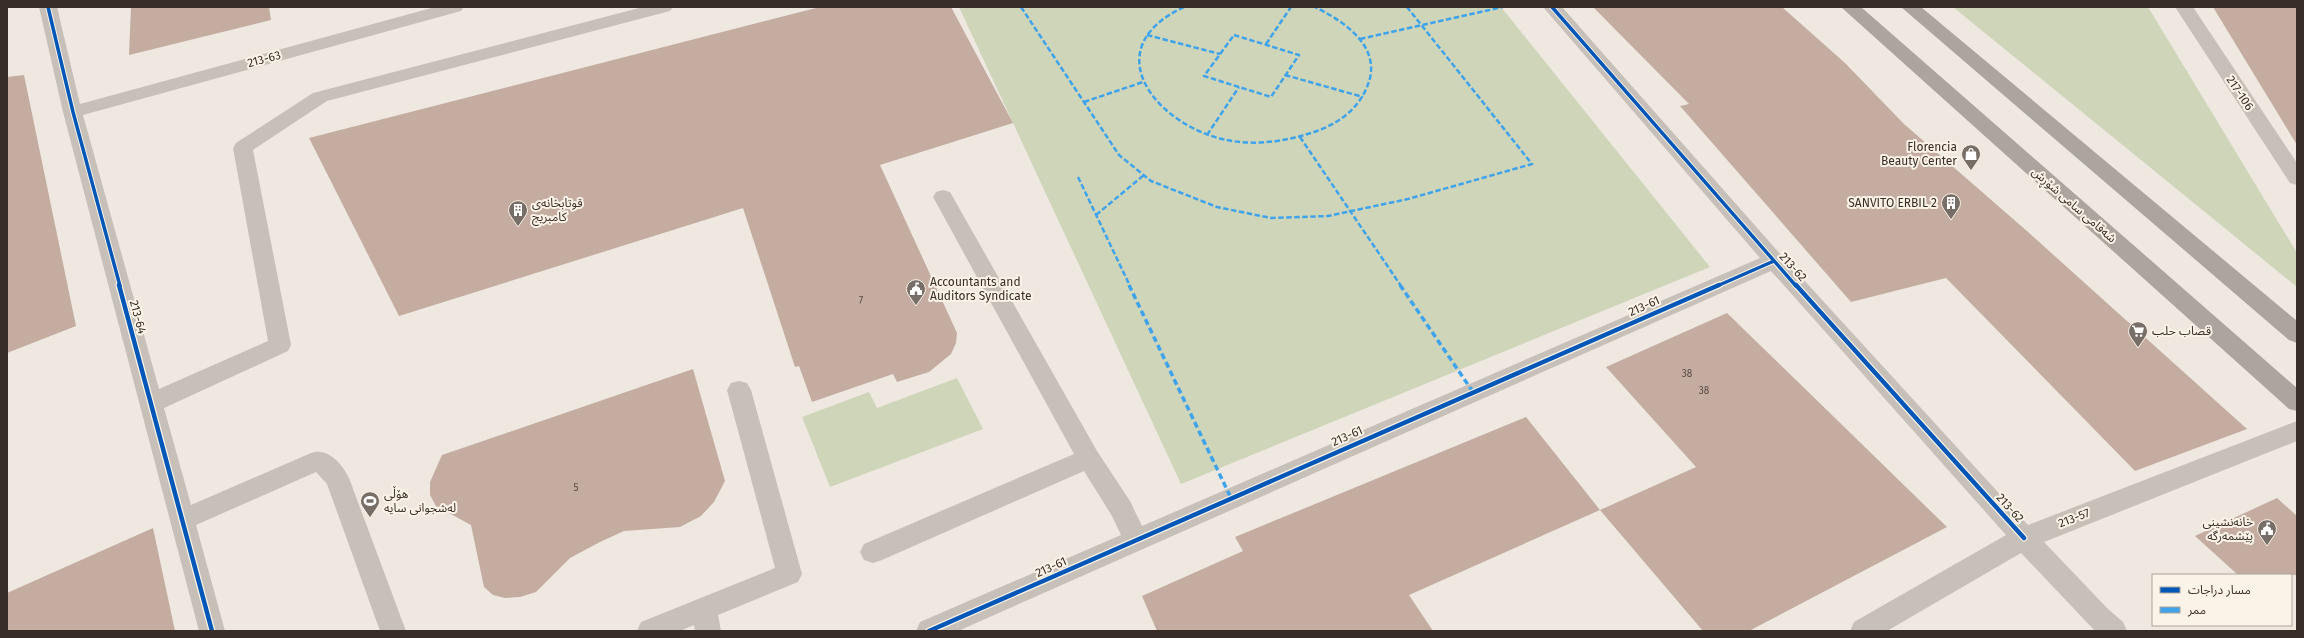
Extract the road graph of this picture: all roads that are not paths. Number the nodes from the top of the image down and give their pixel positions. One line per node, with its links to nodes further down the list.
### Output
1 (48, 7): 8 (street, 213-64)
2 (455, 7): 8 (street, 213-63)
3 (664, 7): 15 (street)
4 (1552, 7): 11 (street, 213-62)
5 (1850, 7): 14 (main road, شەقامی سامی شۆڕش)
6 (1910, 7): 12 (main road)
7 (2184, 7): 9 (street, 217-106)
8 (72, 112): 15 (street, 213-64)
9 (2297, 178)
10 (943, 197): 17 (street)
11 (1774, 261): 19 (street, 213-62); 20 (street, 213-61)
12 (2297, 334)
13 (739, 390): 22 (street)
14 (2297, 402)
15 (151, 403): 18 (street, 213-64)
16 (2297, 431): 19 (street, 213-57)
17 (1089, 458): 20 (street); 21 (street)
18 (182, 520): 23 (street, 213-64); 24 (street)
19 (2024, 538): 27 (street, 213-57); 28 (street, 213-62)
20 (1136, 541): 26 (street, 213-61)
21 (873, 552)
22 (706, 620): 25 (street)
23 (212, 631)
24 (393, 631)
25 (650, 631)
26 (929, 631)
27 (1863, 631)
28 (2114, 631)

